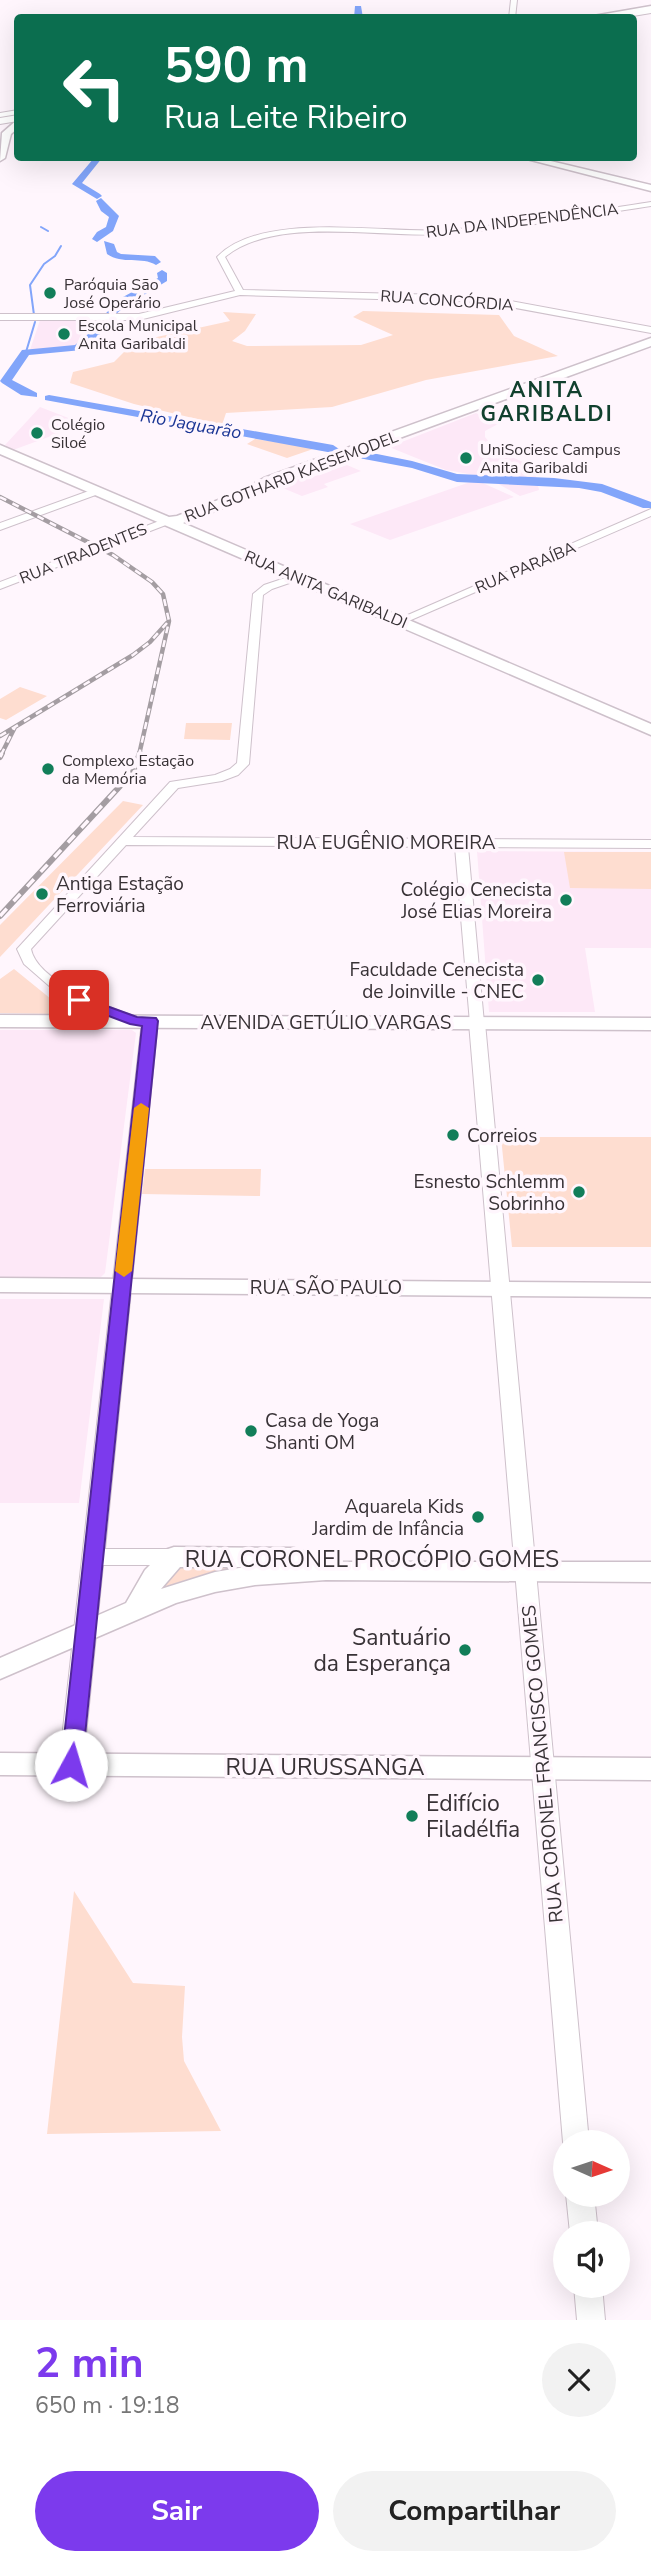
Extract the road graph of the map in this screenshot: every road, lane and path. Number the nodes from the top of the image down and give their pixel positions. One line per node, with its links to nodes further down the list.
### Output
1 (651, 11): 2 (highway); 3 (highway)
2 (627, 14)
3 (630, 14)
4 (1, 123): 5 (main road)
5 (0, 158)
6 (540, 161): 7 (main road)
7 (651, 188)
8 (651, 204): 9 (street, RUA DA INDEPENDÊNCIA)
9 (240, 292): 10 (street); 11 (street, RUA CONCÓRDIA)
10 (0, 317)
11 (651, 330)
12 (651, 342): 16 (main road, RUA GOTHARD KAESEMODEL)
13 (0, 449): 14 (main road, RUA ANITA GARIBALDI)
14 (97, 491): 16 (main road, RUA ANITA GARIBALDI); 17 (street)
15 (651, 513): 20 (street, RUA PARAÍBA)
16 (167, 521): 18 (main road, RUA ANITA GARIBALDI); 19 (street, RUA TIRADENTES)
17 (0, 527)
18 (298, 577): 20 (main road, RUA ANITA GARIBALDI); 22 (street)
19 (0, 586)
20 (400, 621): 21 (main road, RUA ANITA GARIBALDI)
21 (651, 730)
22 (122, 841): 23 (street, RUA EUGÊNIO MOREIRA); 25 (street)
23 (461, 843): 24 (street, RUA EUGÊNIO MOREIRA); 29 (street, RUA CORONEL FRANCISCO GOMES)
24 (651, 844)
25 (62, 992): 27 (street); 28 (street)
26 (0, 1021): 27 (main road, AVENIDA GETÚLIO VARGAS)
27 (59, 1021): 28 (main road, AVENIDA GETÚLIO VARGAS)
28 (143, 1021): 29 (main road, AVENIDA GETÚLIO VARGAS); 32 (main road)
29 (477, 1023): 30 (main road, AVENIDA GETÚLIO VARGAS); 33 (main road, RUA CORONEL FRANCISCO GOMES)
30 (651, 1024)
31 (0, 1285): 32 (main road, RUA SÃO PAULO)
32 (122, 1286): 33 (main road, RUA SÃO PAULO); 35 (main road)
33 (500, 1289): 34 (main road, RUA SÃO PAULO); 38 (main road, RUA CORONEL FRANCISCO GOMES)
34 (651, 1290)
35 (93, 1558): 36 (main road, RUA CORONEL PROCÓPIO GOMES); 41 (main road)
36 (174, 1558): 38 (main road, RUA CORONEL PROCÓPIO GOMES); 40 (main road)
37 (651, 1561): 38 (main road, RUA CORONEL PROCÓPIO GOMES)
38 (525, 1566): 39 (main road, RUA CORONEL PROCÓPIO GOMES); 40 (main road, RUA CORONEL PROCÓPIO GOMES); 45 (main road, RUA CORONEL FRANCISCO GOMES)
39 (651, 1572)
40 (135, 1611): 41 (main road, RUA CORONEL PROCÓPIO GOMES)
41 (85, 1633): 42 (main road, RUA CORONEL PROCÓPIO GOMES); 44 (main road)
42 (0, 1669)
43 (0, 1764): 44 (main road, RUA URUSSANGA)
44 (71, 1765): 45 (main road, RUA URUSSANGA)
45 (543, 1768): 46 (main road, RUA URUSSANGA); 47 (main road, RUA CORONEL FRANCISCO GOMES)
46 (651, 1769)
47 (575, 2130)
48 (590, 2298): 49 (main road)
49 (592, 2320)

